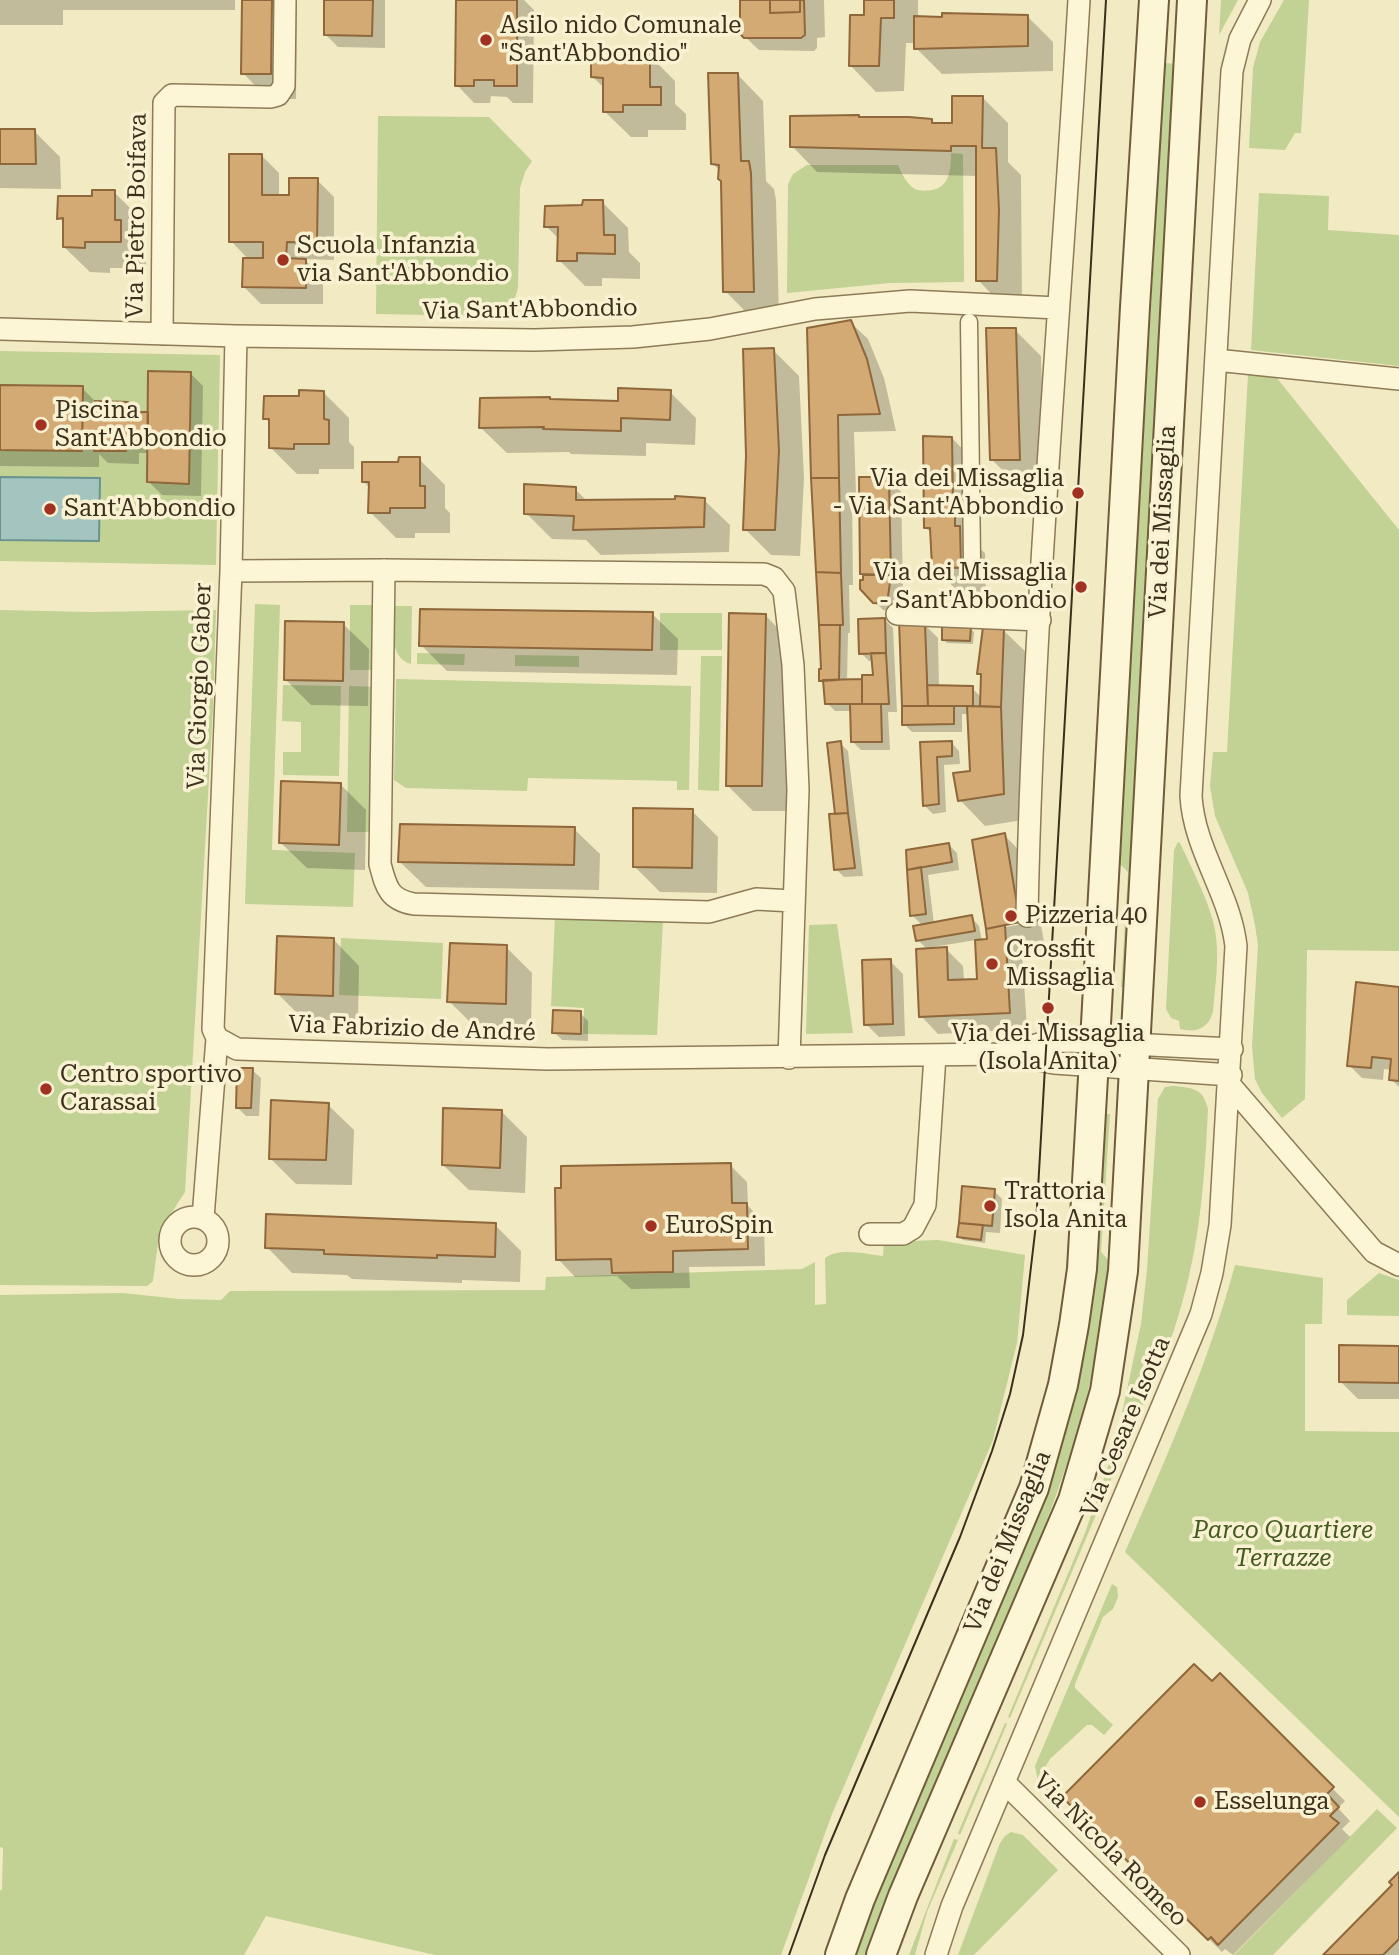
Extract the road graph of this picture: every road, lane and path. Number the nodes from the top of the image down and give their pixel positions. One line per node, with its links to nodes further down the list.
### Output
1 (285, 0): 9 (street, Via Pietro Boifava)
2 (1079, 0): 6 (street)
3 (1154, 0): 22 (main road, Via dei Missaglia)
4 (1192, 0): 24 (main road, Via dei Missaglia)
5 (1260, 0): 11 (street, Via dei Missaglia)
6 (1058, 308): 10 (street, Via Sant'Abbondio); 17 (street)
7 (969, 322): 13 (street)
8 (0, 329): 9 (street, Via Sant'Abbondio)
9 (162, 334): 10 (street, Via Sant'Abbondio)
10 (236, 336): 15 (street, Via Giorgio Gaber)
11 (1216, 360): 12 (street); 21 (street, Via dei Missaglia)
12 (1399, 379)
13 (972, 559)
14 (384, 570): 15 (street); 18 (street); 18 (street)
15 (231, 571): 20 (street, Via Giorgio Gaber)
16 (897, 614): 17 (street)
17 (1040, 620): 19 (street)
18 (793, 901): 25 (street)
19 (1027, 916)
20 (217, 1038): 25 (street, Via Fabrizio de André); 27 (street)
21 (1232, 1049): 24 (street); 26 (street, Via dei Missaglia)
22 (1095, 1054): 23 (street, Via Fabrizio de André); 24 (street); 31 (main road, Via dei Missaglia)
23 (935, 1056): 25 (street, Via Fabrizio de André); 28 (street)
24 (1133, 1056): 26 (street); 32 (main road, Via dei Missaglia)
25 (789, 1058)
26 (1230, 1080): 29 (street); 30 (street, Via Cesare Isotta)
27 (203, 1218)
28 (870, 1234)
29 (1399, 1265)
30 (1004, 1782): 33 (street, Via Cesare Isotta); 34 (street, Via Nicola Romeo)
31 (840, 1955)
32 (881, 1955)
33 (936, 1955)
34 (1179, 1955)

